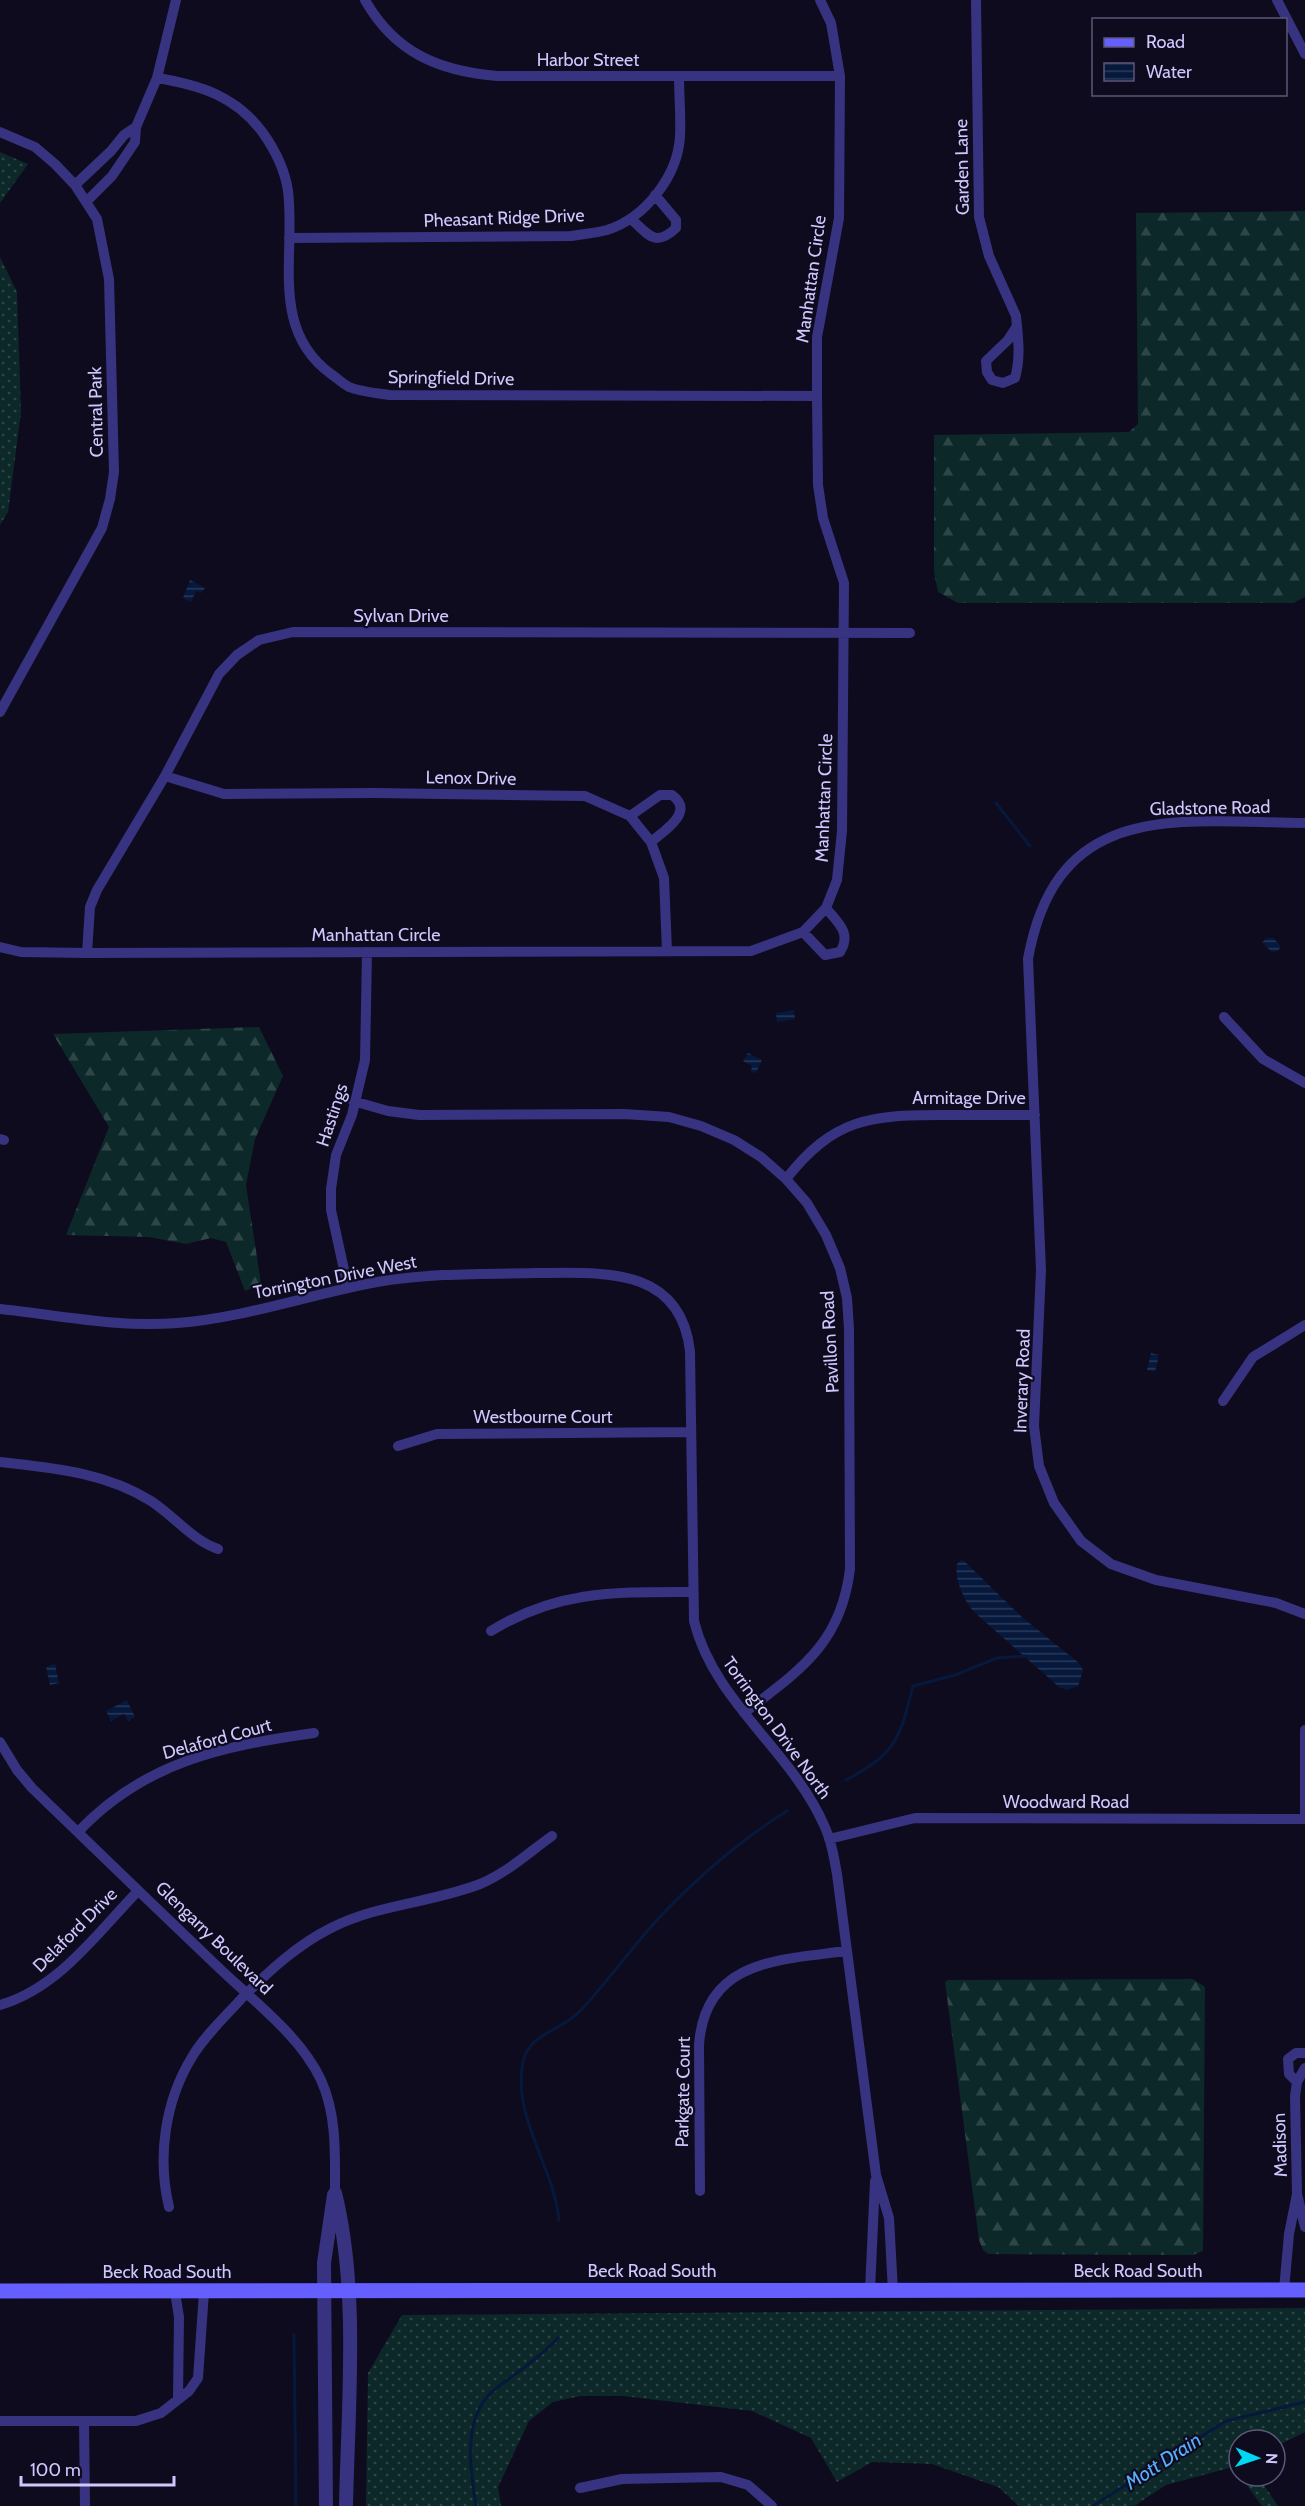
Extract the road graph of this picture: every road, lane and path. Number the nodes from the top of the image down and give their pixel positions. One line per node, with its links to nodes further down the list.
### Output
1 (176, 0): 11 (street)
2 (365, 0): 9 (street, Harbor Street)
3 (820, 0): 10 (street, Manhattan Circle)
4 (976, 0): 19 (street, Garden Lane)
5 (1277, 0): 6 (street)
6 (1286, 18)
7 (1287, 19): 8 (street)
8 (1305, 54)
9 (679, 76): 10 (street, Harbor Street); 15 (street, Pheasant Ridge Drive)
10 (840, 76): 20 (street, Manhattan Circle)
11 (157, 78): 12 (street); 18 (street, Springfield Drive)
12 (136, 127): 14 (street); 16 (street)
13 (0, 132): 14 (street, Central Park)
14 (75, 185): 16 (street, Central Park)
15 (655, 195): 17 (street, Pheasant Ridge Drive); 17 (street)
16 (86, 202): 23 (street, Central Park)
17 (631, 219): 18 (street, Pheasant Ridge Drive)
18 (289, 238): 20 (street, Springfield Drive)
19 (1017, 326): 19 (street, Garden Lane)
20 (817, 396): 21 (street, Manhattan Circle)
21 (843, 632): 22 (street, Sylvan Drive); 24 (street, Sylvan Drive); 29 (street, Manhattan Circle)
22 (910, 633)
23 (0, 712)
24 (165, 776): 25 (street, Lenox Drive); 34 (street, Sylvan Drive)
25 (630, 816): 27 (street, Lenox Drive); 27 (street)
26 (1305, 823): 28 (street, Gladstone Road)
27 (651, 842): 32 (street, Lenox Drive)
28 (1041, 906): 38 (street, Armitage Drive)
29 (826, 908): 30 (street, Manhattan Circle); 30 (street)
30 (803, 932): 32 (street, Manhattan Circle)
31 (0, 947): 34 (street, Manhattan Circle)
32 (667, 951): 33 (street, Manhattan Circle)
33 (367, 952): 34 (street, Manhattan Circle); 37 (street, Hastings)
34 (87, 953)
35 (1224, 1017): 36 (street)
36 (1305, 1083)
37 (353, 1101): 39 (street, Pavillon Road); 40 (street, Hastings)
38 (1035, 1115): 39 (street, Armitage Drive); 50 (street, Inverary Road)
39 (786, 1179): 52 (street, Pavillon Road)
40 (348, 1288): 41 (street, Torrington Drive West); 42 (street, Torrington Drive West)
41 (670, 1303): 45 (street, Torrington Drive North)
42 (0, 1309)
43 (1305, 1325): 44 (street)
44 (1223, 1401)
45 (691, 1432): 46 (street, Westbourne Court); 49 (street, Torrington Drive North)
46 (398, 1446)
47 (0, 1462): 48 (street)
48 (218, 1549)
49 (692, 1592): 51 (street); 52 (street, Torrington Drive North)
50 (1305, 1614)
51 (490, 1631)
52 (744, 1713): 59 (street, Torrington Drive North)
53 (1305, 1730): 56 (street)
54 (314, 1732): 57 (street, Delaford Court)
55 (0, 1742): 57 (street, Glengarry Boulevard)
56 (1305, 1819): 59 (street, Woodward Road)
57 (78, 1832): 60 (street, Glengarry Boulevard)
58 (552, 1836): 62 (street)
59 (829, 1839): 61 (street, Torrington Drive North)
60 (138, 1891): 62 (street, Glengarry Boulevard); 63 (street, Delaford Drive)
61 (846, 1951): 67 (street, Torrington Drive North); 68 (street, Parkgate Court)
62 (247, 1994): 69 (street, Glengarry Boulevard); 71 (street)
63 (0, 2005)
64 (1305, 2053): 66 (street)
65 (1305, 2068): 66 (street)
66 (1297, 2082): 70 (street, Madison)
67 (876, 2175): 74 (street, Torrington Drive North); 78 (street, Torrington Drive North)
68 (700, 2191)
69 (335, 2193): 77 (street, Glengarry Boulevard); 81 (street, Glengarry Boulevard)
70 (1298, 2194): 72 (street, Madison); 75 (street, Madison)
71 (169, 2206)
72 (1305, 2227)
73 (0, 2290): 79 (main road, Beck Road South)
74 (870, 2290): 77 (main road, Beck Road South); 78 (main road, Beck Road South)
75 (1284, 2290): 76 (main road, Beck Road South); 78 (main road, Beck Road South)
76 (1305, 2290)
77 (348, 2291): 81 (main road, Beck Road South); 88 (street, Glengarry Boulevard)
78 (893, 2291)
79 (175, 2292): 80 (main road, Beck Road South); 82 (street)
80 (204, 2292): 81 (main road, Beck Road South); 82 (street)
81 (324, 2292): 87 (street, Glengarry Boulevard)
82 (178, 2398): 84 (street)
83 (0, 2421): 84 (street)
84 (84, 2421): 86 (street)
85 (580, 2488): 89 (street)
86 (85, 2506)
87 (326, 2506)
88 (346, 2506)
89 (772, 2506)

